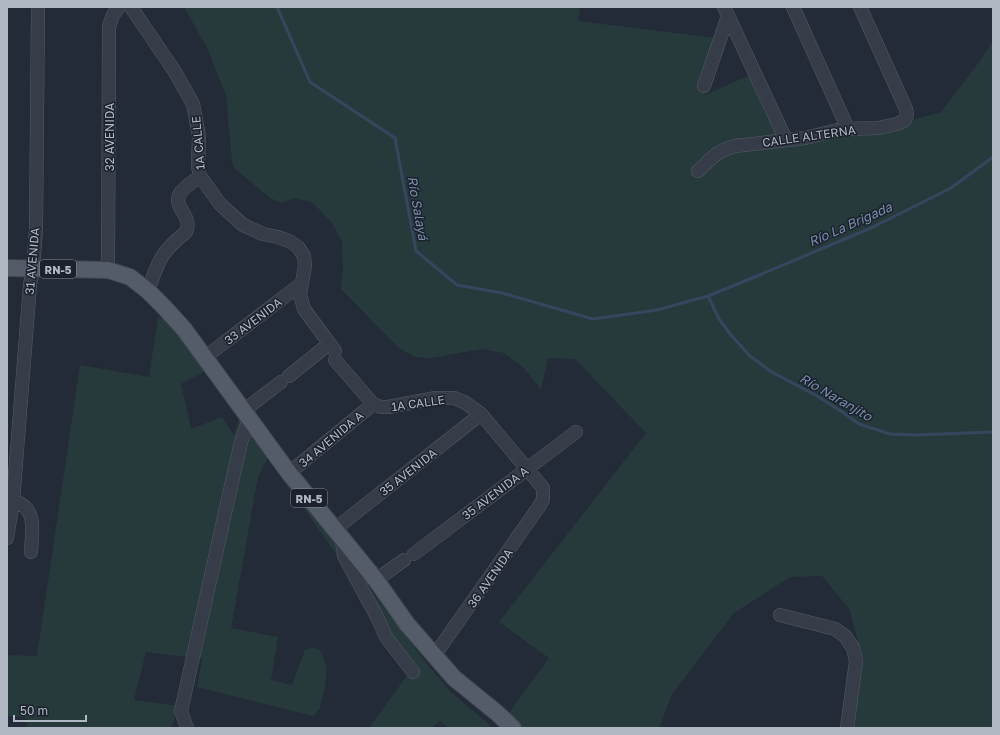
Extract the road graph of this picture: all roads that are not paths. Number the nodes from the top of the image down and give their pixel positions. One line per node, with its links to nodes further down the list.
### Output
1 (38, 7): 13 (street, 31 AVENIDA)
2 (119, 7): 14 (street, 32 AVENIDA)
3 (131, 7): 11 (street, 1A CALLE)
4 (793, 7): 8 (street)
5 (860, 7): 8 (street, CALLE ALTERNA)
6 (728, 10): 7 (street); 9 (street)
7 (704, 86)
8 (848, 129): 9 (street, CALLE ALTERNA)
9 (786, 140): 10 (street, CALLE ALTERNA)
10 (698, 171)
11 (200, 176): 15 (street, 1A CALLE); 16 (street)
12 (7, 268): 13 (main road, RN-5)
13 (33, 269): 14 (main road, RN-5); 25 (street, 31 AVENIDA)
14 (108, 270): 16 (main road, RN-5)
15 (301, 284): 17 (street, 1A CALLE); 18 (street, 33 AVENIDA)
16 (148, 291): 18 (main road, RN-5)
17 (333, 352): 19 (street, 1A CALLE); 21 (street)
18 (204, 358): 21 (main road, RN-5)
19 (373, 404): 20 (street, 1A CALLE); 24 (street, 34 AVENIDA A)
20 (481, 414): 23 (street, 1A CALLE); 27 (street, 35 AVENIDA)
21 (246, 415): 24 (main road, RN-5); 34 (street)
22 (576, 432): 23 (street, 35 AVENIDA A)
23 (527, 469): 26 (street, 1A CALLE); 30 (street, 35 AVENIDA A)
24 (289, 473): 27 (main road, RN-5)
25 (13, 500): 28 (street, 31 AVENIDA); 29 (street)
26 (543, 500): 32 (street, 36 AVENIDA)
27 (338, 535): 30 (main road, RN-5); 33 (street)
28 (7, 538)
29 (31, 552)
30 (376, 580): 32 (main road, RN-5)
31 (780, 615): 36 (street)
32 (434, 656): 35 (main road, RN-5)
33 (413, 672)
34 (187, 728)
35 (513, 728)
36 (847, 728)

